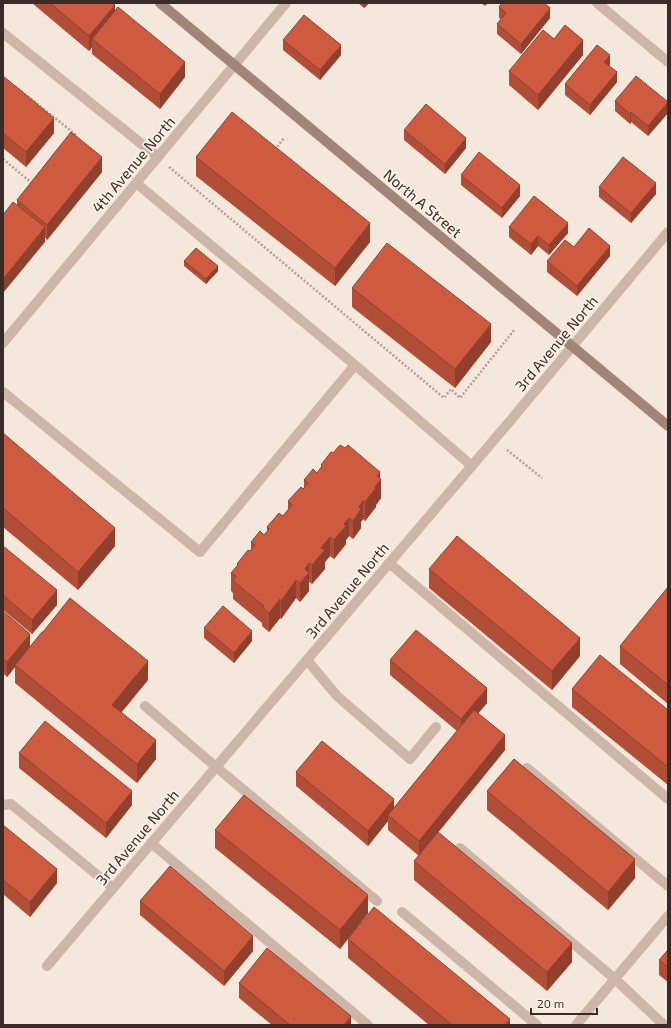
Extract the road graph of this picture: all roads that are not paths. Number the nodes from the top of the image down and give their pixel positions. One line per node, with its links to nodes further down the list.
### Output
1 (160, 3): 6 (street, North A Street)
2 (286, 3): 6 (street, 4th Avenue North)
3 (597, 3): 5 (street)
4 (3, 32): 7 (street)
5 (668, 62)
6 (234, 65): 7 (street, 4th Avenue North); 11 (street, North A Street)
7 (158, 157): 8 (street, 4th Avenue North)
8 (136, 183): 10 (street, 4th Avenue North); 12 (street)
9 (668, 232): 11 (street, 3rd Avenue North)
10 (3, 343)
11 (572, 347): 14 (street, North A Street); 15 (street, 3rd Avenue North)
12 (355, 365): 13 (street); 15 (street)
13 (3, 392)
14 (668, 426)
15 (472, 466): 16 (street, 3rd Avenue North)
16 (389, 563): 17 (street, 3rd Avenue North); 22 (street)
17 (307, 660): 19 (street); 20 (street, 3rd Avenue North)
18 (145, 706): 20 (street)
19 (436, 727)
20 (216, 767): 24 (street, 3rd Avenue North); 28 (street)
21 (527, 768): 26 (street)
22 (668, 799)
23 (3, 805): 27 (street)
24 (151, 843): 27 (street, 3rd Avenue North); 34 (street)
25 (460, 848): 32 (street)
26 (668, 886)
27 (113, 888): 31 (street, 3rd Avenue North)
28 (377, 901)
29 (402, 912): 35 (street)
30 (668, 916): 32 (street)
31 (47, 966)
32 (615, 979): 33 (street); 36 (street)
33 (657, 1023)
34 (368, 1025)
35 (537, 1025)
36 (576, 1025)

